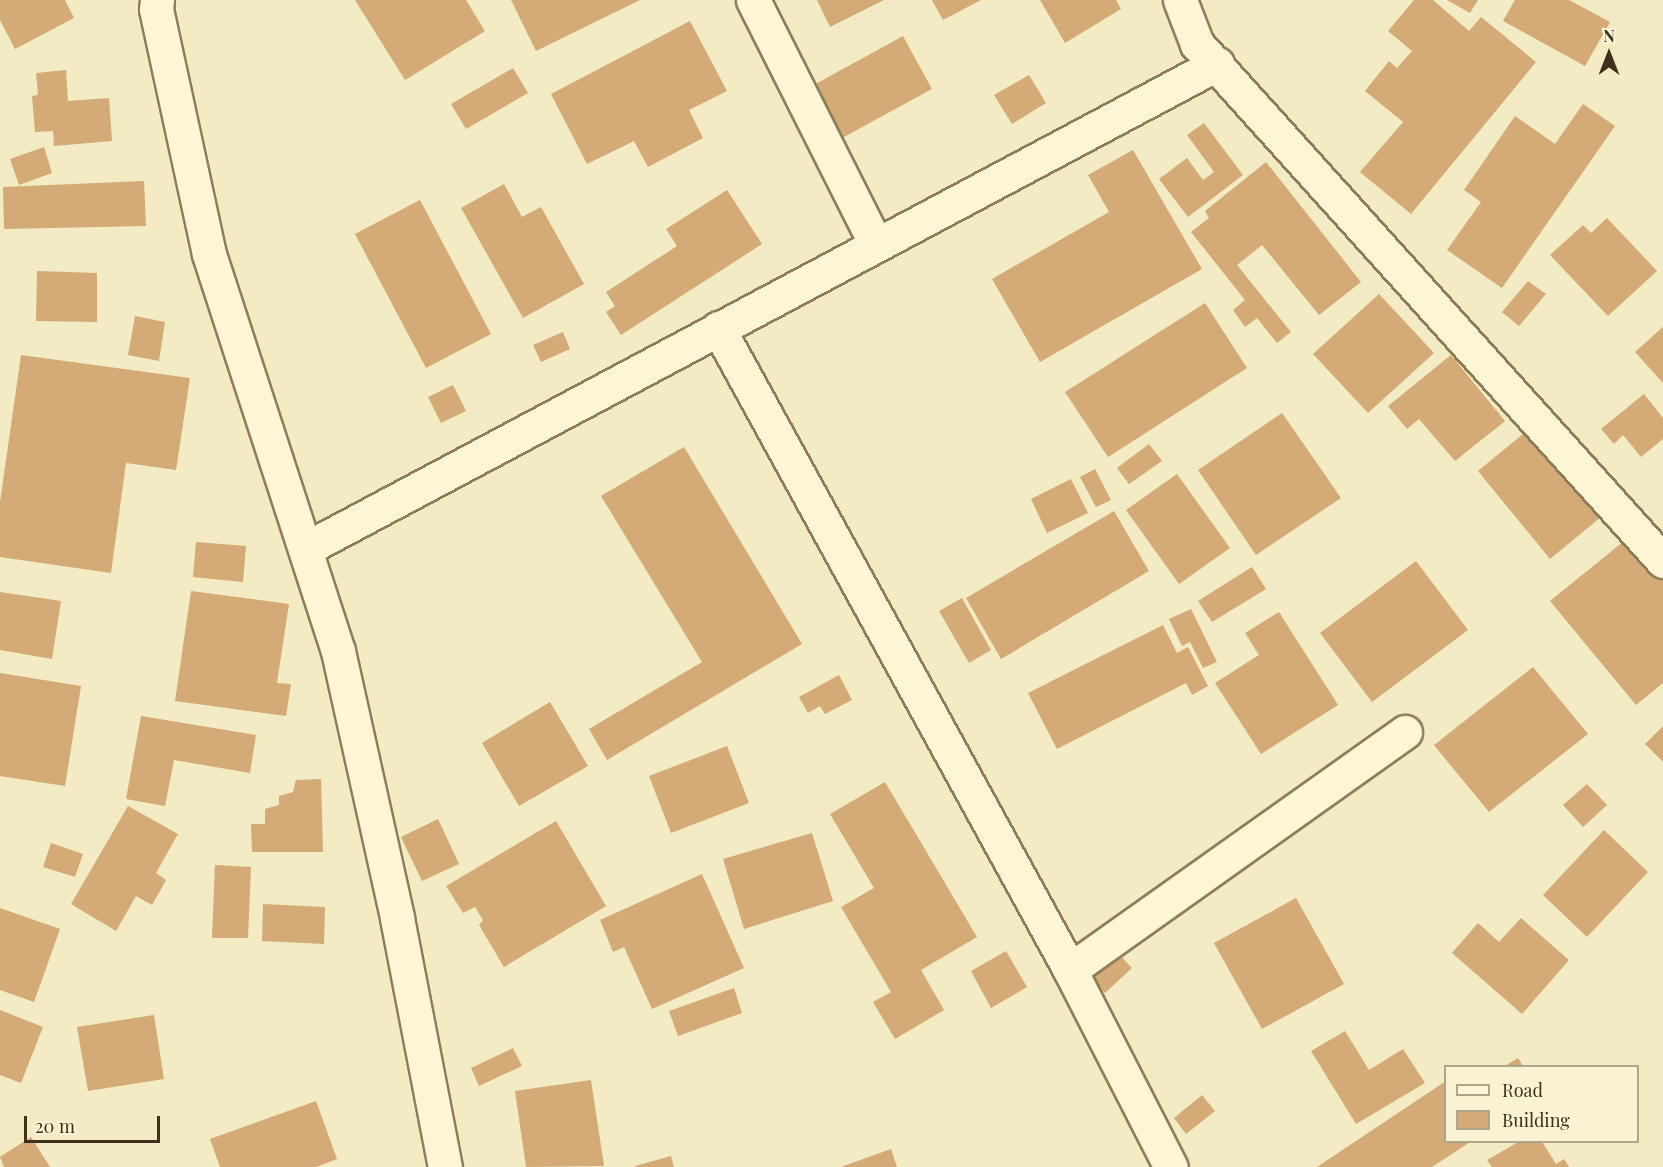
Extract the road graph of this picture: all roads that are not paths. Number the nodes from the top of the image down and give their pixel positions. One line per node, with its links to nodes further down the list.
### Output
1 (157, 0): 7 (street)
2 (753, 0): 5 (street)
3 (1180, 0): 4 (street)
4 (1217, 64): 5 (street); 8 (street)
5 (876, 245): 6 (street)
6 (718, 328): 7 (street); 10 (street)
7 (307, 548): 11 (street)
8 (1663, 561)
9 (1405, 732): 10 (street)
10 (1070, 970): 12 (street)
11 (445, 1167)
12 (1171, 1167)

